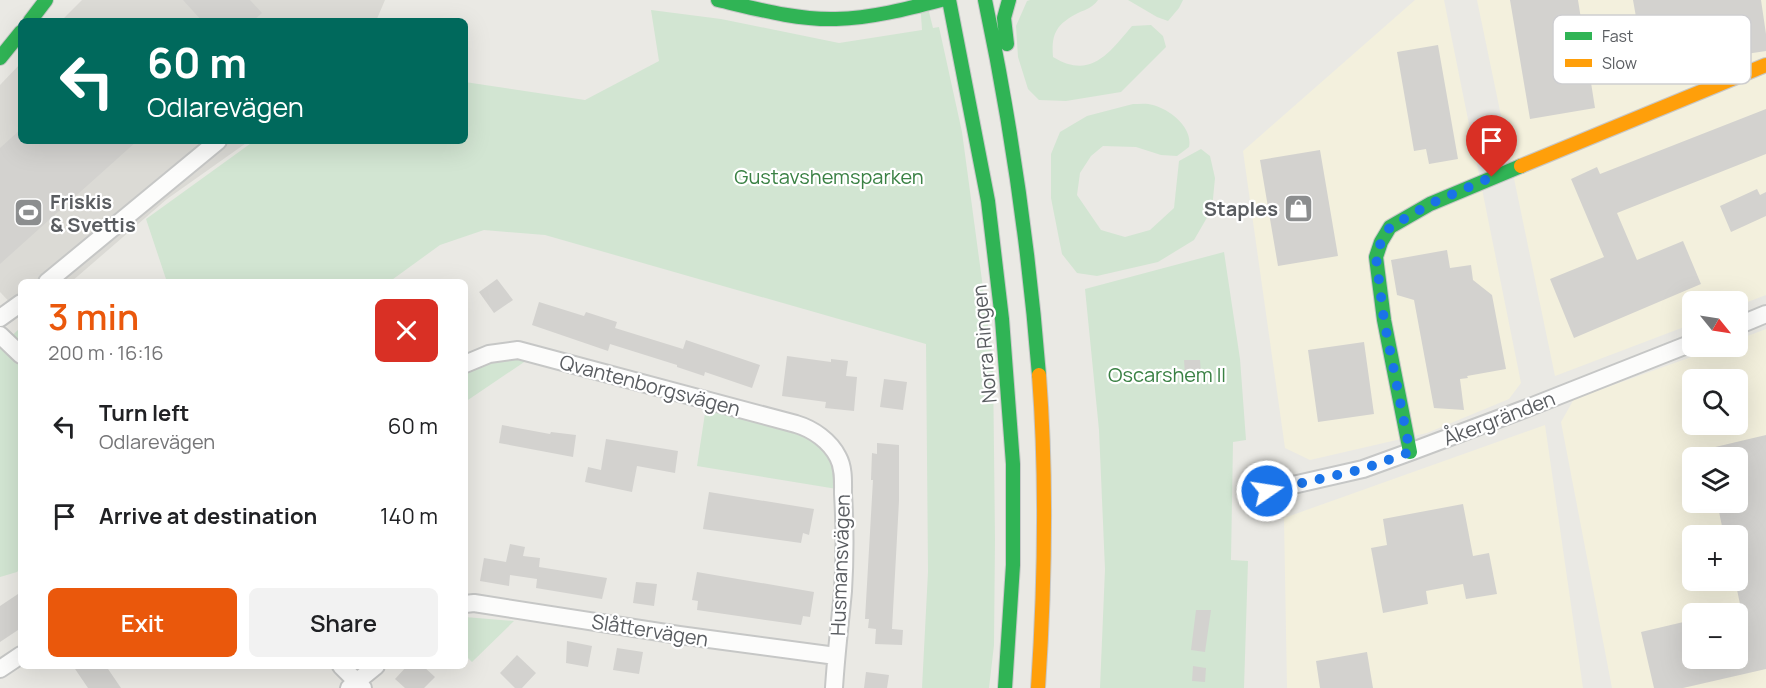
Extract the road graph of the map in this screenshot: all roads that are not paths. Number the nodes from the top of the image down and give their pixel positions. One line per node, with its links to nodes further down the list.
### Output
1 (46, 0): 10 (main road)
2 (718, 0): 9 (main road)
3 (906, 0): 9 (main road)
4 (941, 0): 9 (main road)
5 (949, 0): 11 (main road, Norra Ringen)
6 (964, 0): 11 (main road)
7 (985, 0): 17 (main road)
8 (1009, 0): 17 (main road)
9 (876, 13)
10 (32, 18)
11 (954, 21): 39 (main road, Norra Ringen)
12 (18, 36): 13 (main road)
13 (0, 58)
14 (1766, 65): 15 (main road)
15 (1751, 71)
16 (1720, 84): 29 (main road)
17 (1008, 127): 40 (main road)
18 (214, 144): 19 (street)
19 (51, 279)
20 (18, 305): 22 (street)
21 (1766, 314): 23 (street)
22 (0, 318)
23 (1748, 321)
24 (0, 335): 26 (street)
25 (1682, 347): 29 (street, Åkergränden)
26 (18, 352)
27 (468, 363): 28 (street, Qvantenborgsvägen)
28 (830, 446): 32 (street, Husmansvägen)
29 (1410, 452): 30 (street, Åkergränden)
30 (1267, 491)
31 (468, 604): 32 (street, Slåttervägen)
32 (836, 656): 38 (street, Husmansvägen)
33 (18, 657): 34 (street)
34 (0, 669)
35 (343, 669): 37 (street)
36 (373, 669): 37 (street)
37 (357, 686)
38 (834, 688)
39 (1005, 688)
40 (1038, 688)

